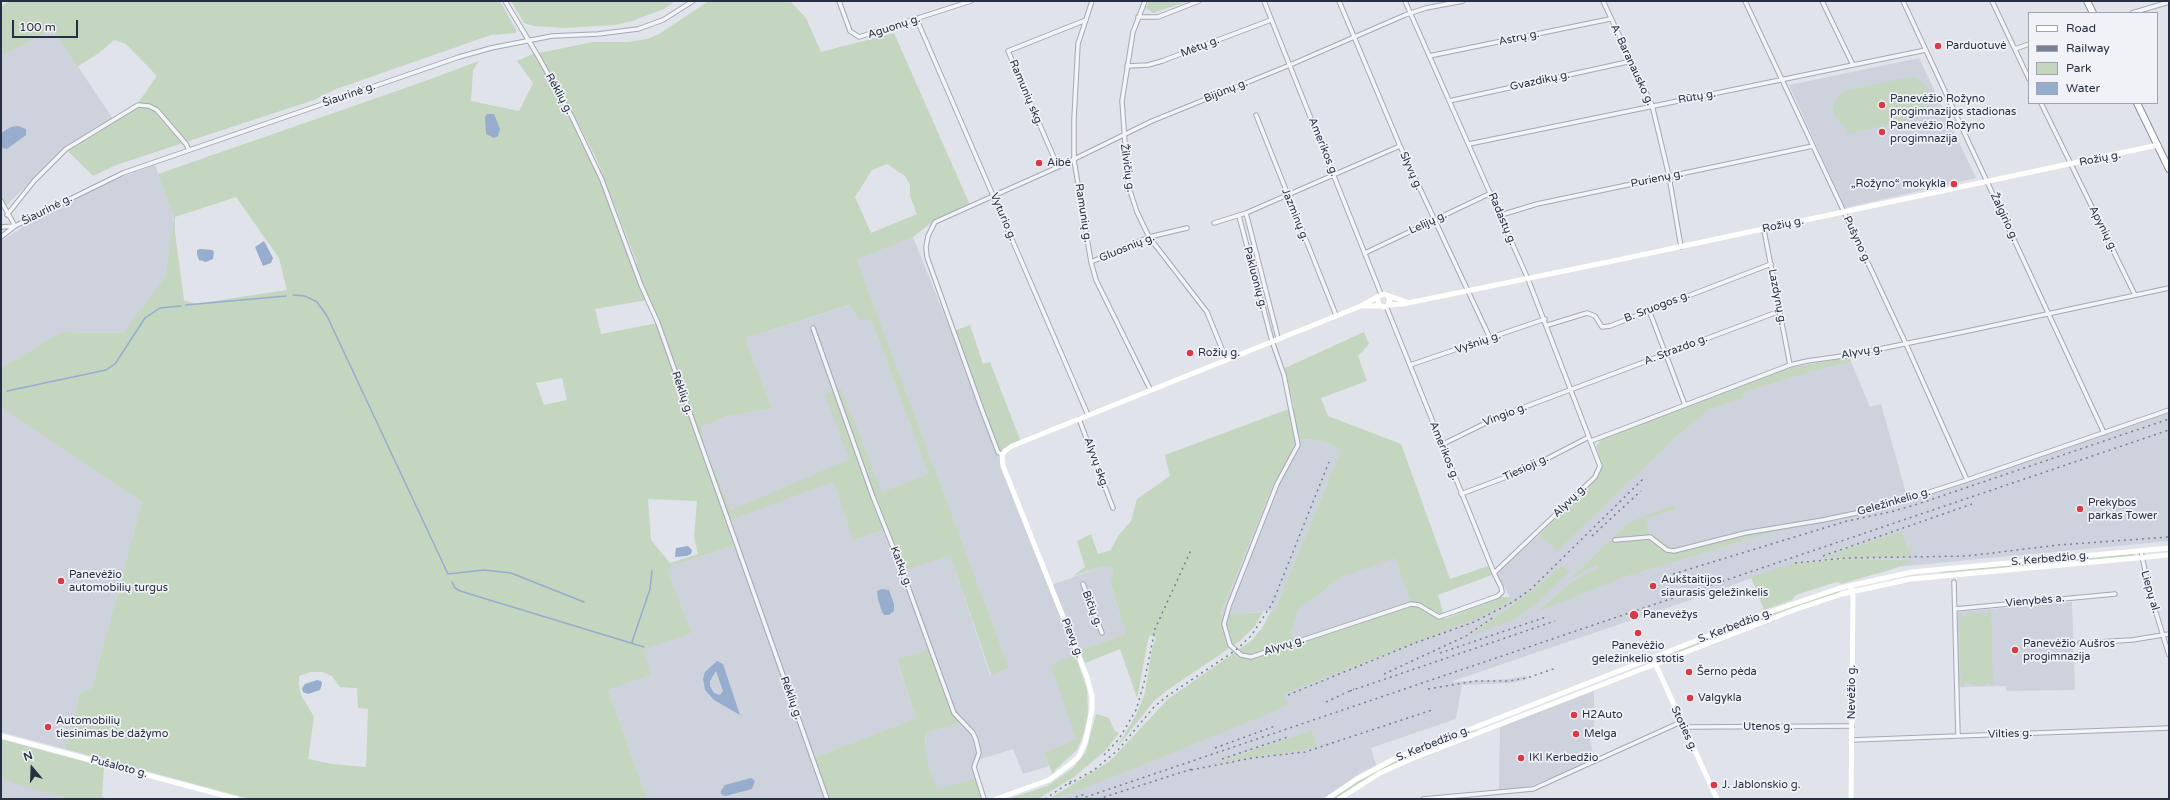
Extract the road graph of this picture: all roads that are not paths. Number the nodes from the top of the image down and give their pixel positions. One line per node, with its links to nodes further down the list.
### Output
1 (505, 1): 28 (street, Rėklių g.)
2 (694, 1): 28 (street, Šiaurinė g.)
3 (839, 1): 24 (street, Aguonų g.)
4 (971, 1): 24 (street, Aguonų g.)
5 (1092, 1): 25 (street, Ramunių g.)
6 (1145, 1): 22 (street, Žilvičių g.)
7 (1199, 1): 22 (street)
8 (1264, 1): 26 (street, Amerikos g.)
9 (1339, 1): 27 (street, Slyvų g.)
10 (1405, 1): 21 (street, Radastų g.)
11 (1463, 1): 21 (street, Bijūnų g.)
12 (1603, 1): 23 (street, A. Baranausko g.)
13 (1745, 1): 38 (street, Pušyno g.)
14 (1822, 1): 35 (street)
15 (1902, 1): 31 (street, Žalgirio g.)
16 (1992, 1): 30 (street)
17 (2087, 1): 19 (highway)
18 (2169, 2): 20 (street)
19 (2092, 12)
20 (2135, 12)
21 (1410, 13): 27 (street, Bijūnų g.); 32 (street, Radastų g.)
22 (1138, 17): 36 (street, Žilvičių g.)
23 (1610, 19): 32 (street, Astrų g.); 33 (street, A. Baranausko g.)
24 (917, 20): 58 (street, Vyturio g.)
25 (1086, 20): 50 (street, Ramunių g.); 52 (street, Ramunių skg.)
26 (1271, 20): 34 (street, Amerikos g.); 36 (street, Mėtų g.)
27 (1355, 37): 34 (street, Bijūnų g.); 46 (street, Slyvų g.)
28 (528, 40): 49 (street, Šiaurinė g.); 147 (street, Rėklių g.)
29 (2028, 44): 30 (street)
30 (2014, 48): 37 (street)
31 (1926, 50): 35 (street, Rūtų g.); 56 (street, Žalgirio g.)
32 (1429, 56): 39 (street, Radastų g.)
33 (1632, 61): 39 (street, Gvazdikų g.); 42 (street, A. Baranausko g.)
34 (1290, 65): 44 (street, Bijūnų g.); 54 (street, Amerikos g.)
35 (1853, 65): 38 (street, Rūtų g.)
36 (1127, 66): 44 (street, Žilvičių g.)
37 (2028, 77)
38 (1781, 81): 42 (street, Rūtų g.); 47 (street, Pušyno g.)
39 (1449, 101): 45 (street, Radastų g.)
40 (2041, 104): 51 (street, Apynių g.)
41 (2137, 104): 48 (highway)
42 (1652, 105): 45 (street, Rūtų g.); 55 (street, A. Baranausko g.)
43 (1256, 115): 59 (street, Jazminų g.)
44 (1123, 134): 50 (street, Bijūnų g.); 73 (street, Žilvičių g.)
45 (1469, 144): 57 (street, Radastų g.)
46 (1400, 146): 54 (street); 66 (street, Slyvų g.)
47 (1813, 146): 55 (street, Purienų g.); 61 (street, Pušyno g.)
48 (2158, 146): 51 (main road, Rožių g.); 53 (highway)
49 (189, 150): 63 (street); 68 (street, Šiaurinė g.)
50 (1074, 160): 52 (street, Bijūnų g.); 76 (street, Ramunių g.)
51 (2071, 165): 56 (main road, Rožių g.); 81 (street, Apynių g.)
52 (1058, 168): 58 (street, Bijūnų g.)
53 (2169, 169)
54 (1334, 176): 59 (street); 75 (street, Amerikos g.)
55 (1669, 176): 64 (street, Purienų g.); 74 (street, A. Baranausko g.)
56 (1988, 182): 61 (main road, Rožių g.); 89 (street, Žalgirio g.)
57 (1491, 193): 64 (street, Radastų g.); 66 (street, Lelijų g.)
58 (994, 194): 107 (street, Vyturio g.); 112 (street, Bijūnų g.)
59 (1287, 195): 62 (street); 90 (street, Jazminų g.)
60 (1, 201): 63 (street)
61 (1844, 212): 71 (main road, Rožių g.); 97 (street, Pušyno g.)
62 (1246, 213): 65 (street); 94 (street, Pakluonių g.)
63 (7, 215): 68 (street)
64 (1501, 215): 78 (street, Radastų g.)
65 (1239, 216): 67 (street); 96 (street, Pakluonių g.)
66 (1434, 220): 75 (street, Lelijų g.); 80 (street, Slyvų g.)
67 (1214, 223)
68 (15, 226): 69 (street); 72 (street)
69 (1, 227)
70 (1187, 228): 73 (street, Gluosnių g.)
71 (1764, 230): 74 (main road, Rožių g.); 77 (street, Lazdynų g.)
72 (1, 237)
73 (1149, 237): 76 (street, Gluosnių g.); 99 (street, Žilvičių g.)
74 (1681, 247): 78 (main road, Rožių g.)
75 (1365, 253): 82 (street, Amerikos g.)
76 (1091, 262): 102 (street, Ramunių g.)
77 (1771, 264): 87 (street, B. Sruogos g.); 88 (street, Lazdynų g.)
78 (1528, 279): 80 (main road, Rožių g.); 91 (street, Radastų g.)
79 (2169, 288): 81 (street, Alyvų g.)
80 (1468, 290): 84 (main road, Rožių g.); 95 (street, Slyvų g.)
81 (2135, 295): 89 (street, Alyvų g.)
82 (1379, 296): 83 (main road, Rožių g.); 85 (main road, Rožių g.); 86 (main road)
83 (1388, 296): 84 (main road, Rožių g.); 86 (main road)
84 (1407, 302): 86 (main road, Rožių g.)
85 (1361, 306): 86 (main road, Rožių g.); 90 (main road, Rožių g.)
86 (1385, 306): 100 (street, Amerikos g.)
87 (1649, 310): 92 (street, B. Sruogos g.); 98 (street)
88 (1780, 311): 98 (street, A. Strazdo g.); 101 (street, Lazdynų g.)
89 (2048, 313): 97 (street, Alyvų g.); 109 (street, Žalgirio g.)
90 (1336, 315): 94 (main road, Rožių g.)
91 (1545, 319): 92 (street, Radastų g.); 95 (street, Vyšnių g.)
92 (1548, 325): 103 (street, Radastų g.)
93 (813, 328): 148 (street, Katkų g.)
94 (1278, 338): 96 (main road, Rožių g.)
95 (1490, 338): 100 (street, Vyšnių g.)
96 (1272, 341): 99 (main road, Rožių g.); 105 (street, Pakluonių g.)
97 (1906, 344): 101 (street, Alyvų g.); 113 (street, Pušyno g.)
98 (1666, 354): 103 (street, A. Strazdo g.); 104 (street)
99 (1226, 359): 102 (main road, Rožių g.)
100 (1410, 365): 111 (street, Amerikos g.)
101 (1790, 365): 104 (street, Alyvų g.)
102 (1150, 389): 107 (main road, Rožių g.)
103 (1572, 390): 110 (street, Radastų g.); 111 (street, Vingio g.)
104 (1685, 405): 110 (street, Alyvų g.)
105 (1291, 407): 121 (street, Alyvų g.)
106 (2169, 410): 109 (street, Geležinkelio g.)
107 (1088, 415): 108 (main road, Rožių g.)
108 (1079, 418): 112 (main road, Rožių g.); 115 (street, Alyvų skg.)
109 (2104, 433): 113 (street, Geležinkelio g.)
110 (1590, 439): 114 (street, Tiesioji g.); 121 (street, Alyvų g.)
111 (1441, 445): 114 (street, Amerikos g.)
112 (1002, 456): 149 (main road, Pievų g.)
113 (1967, 480): 116 (street, Geležinkelio g.)
114 (1462, 494): 121 (street, Amerikos g.)
115 (1112, 508)
116 (1615, 540)
117 (2169, 548): 118 (main road, S. Kerbedžio g.)
118 (2140, 551): 120 (street, Liepų al.); 124 (main road, S. Kerbedžio g.)
119 (2169, 555): 120 (main road, S. Kerbedžio g.)
120 (2141, 557): 125 (main road, S. Kerbedžio g.); 130 (street, Liepų al.)
121 (1494, 573)
122 (1954, 582): 127 (street)
123 (1083, 584): 128 (street, Bičių g.)
124 (1850, 585): 125 (main road, Nevėžio g.); 133 (main road, S. Kerbedžio g.)
125 (1852, 592): 134 (main road, S. Kerbedžio g.); 139 (main road, Nevėžio g.)
126 (2115, 594): 127 (street, Vienybės a.)
127 (1955, 609): 144 (street)
128 (1102, 633)
129 (2169, 634): 130 (street)
130 (2163, 635): 131 (street); 132 (street, Liepų al.)
131 (2080, 643)
132 (2169, 655)
133 (1653, 658): 134 (main road, Stoties g.); 135 (main road, S. Kerbedžio g.)
134 (1655, 665): 136 (main road, S. Kerbedžio g.); 137 (main road, Stoties g.)
135 (1541, 701): 136 (main road); 138 (main road, S. Kerbedžio g.)
136 (1544, 708): 142 (main road, S. Kerbedžio g.)
137 (1681, 722): 141 (main road, Stoties g.); 152 (street)
138 (1478, 726): 142 (main road); 150 (main road, S. Kerbedžio g.)
139 (1852, 726): 141 (street, Utenos g.); 145 (main road, Nevėžio g.)
140 (2169, 728): 144 (street, Vilties g.)
141 (1684, 729): 153 (main road, Stoties g.)
142 (1481, 732): 151 (main road, S. Kerbedžio g.)
143 (1, 736): 146 (main road, Pušaloto g.)
144 (1958, 736): 145 (street, Vilties g.)
145 (1852, 740): 154 (main road, Nevėžio g.)
146 (237, 799)
147 (828, 799)
148 (984, 799)
149 (996, 799)
150 (1327, 799)
151 (1339, 799)
152 (1423, 799)
153 (1717, 799)
154 (1851, 799)

